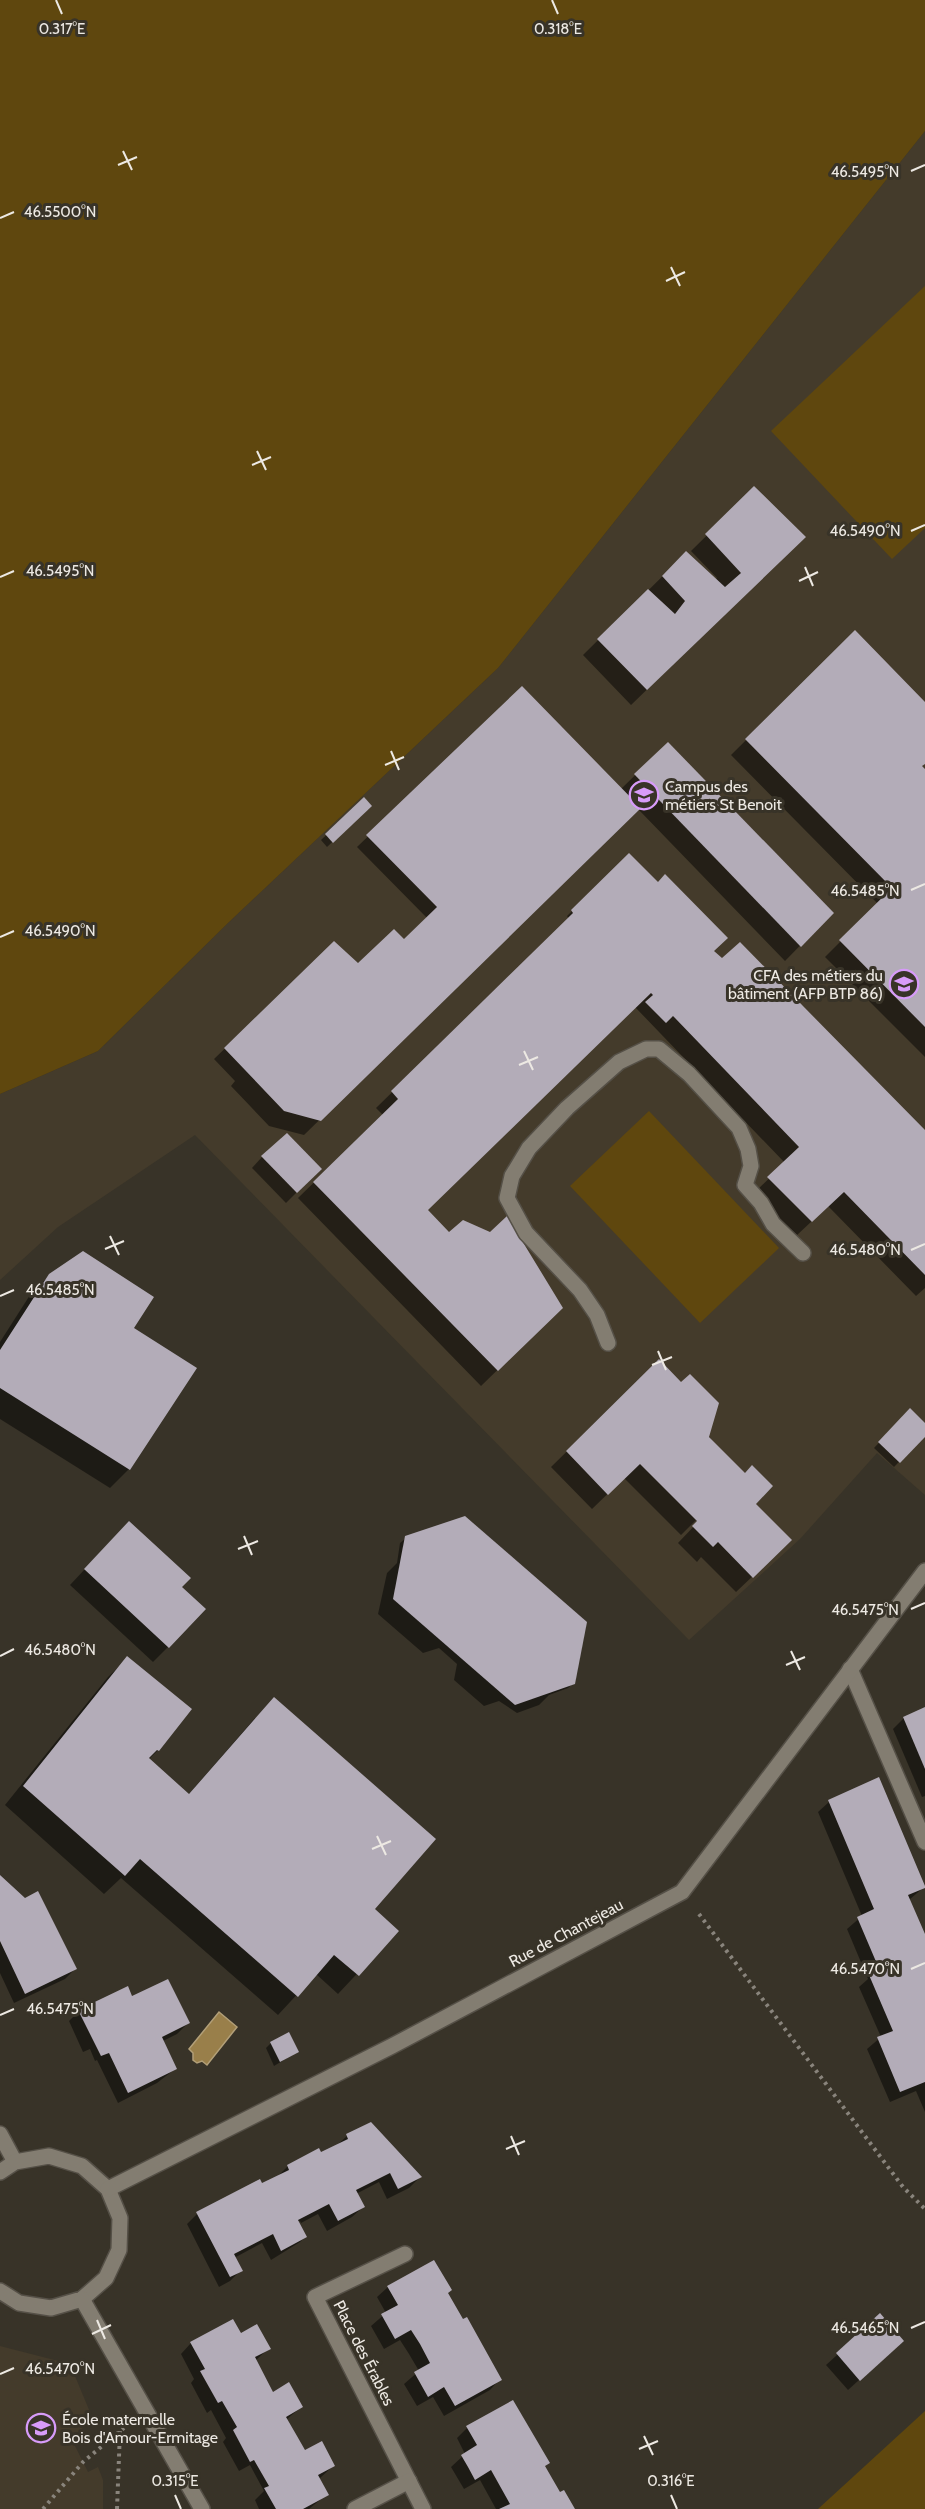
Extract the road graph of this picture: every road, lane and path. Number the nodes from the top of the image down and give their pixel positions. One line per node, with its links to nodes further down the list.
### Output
1 (803, 1253): 2 (street)
2 (608, 1343)
3 (925, 1571): 4 (street, Rue de Chantejeau)
4 (850, 1670): 5 (street); 6 (street, Rue de Chantejeau)
5 (925, 1842)
6 (682, 1892): 10 (street, Rue de Chantejeau); 11 (path)
7 (0, 2134): 8 (street)
8 (15, 2162): 9 (street); 10 (street)
9 (0, 2172)
10 (108, 2189): 14 (street)
11 (925, 2210)
12 (405, 2254): 17 (street, Place des Érables)
13 (0, 2291): 14 (street)
14 (82, 2299): 15 (street)
15 (150, 2418): 16 (path); 20 (street)
16 (120, 2430): 18 (path); 19 (path)
17 (409, 2481): 21 (street); 22 (street, Place des Érables)
18 (43, 2509)
19 (117, 2509)
20 (202, 2509)
21 (355, 2509)
22 (423, 2509)

